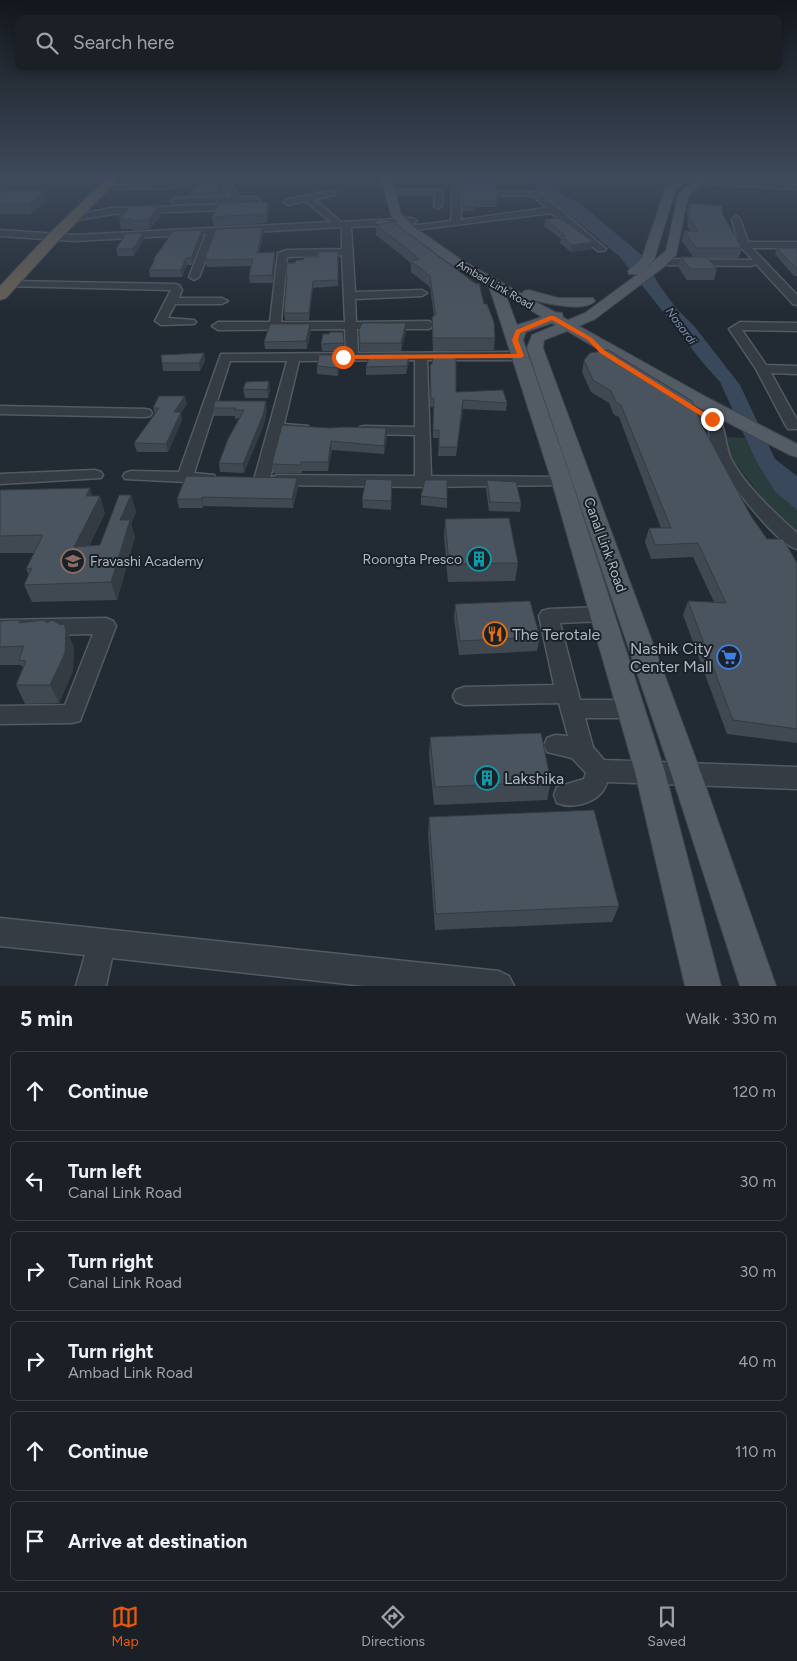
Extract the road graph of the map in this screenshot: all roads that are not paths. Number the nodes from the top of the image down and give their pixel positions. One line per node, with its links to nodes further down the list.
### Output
1 (63, 223): 17 (highway)
2 (69, 223): 17 (highway); 18 (highway)
3 (339, 223): 13 (street)
4 (367, 223): 13 (street)
5 (389, 223): 14 (main road)
6 (408, 223): 14 (main road, Ambad Link Road)
7 (410, 223): 14 (main road, Ambad Link Road)
8 (438, 223): 14 (street)
9 (569, 223): 21 (street)
10 (664, 223): 23 (main road)
11 (678, 223): 23 (main road, Canal Link Road)
12 (737, 223): 19 (street)
13 (342, 225): 15 (street); 22 (street)
14 (411, 226): 28 (main road, Ambad Link Road); 30 (main road, Ambad Link Road)
15 (212, 231): 18 (street); 25 (street)
16 (0, 233): 17 (street)
17 (48, 237): 18 (street); 27 (highway)
18 (74, 238)
19 (744, 245): 20 (street); 36 (street)
20 (797, 245)
21 (601, 249)
22 (347, 252): 32 (street); 41 (street)
23 (656, 263): 24 (street); 26 (main road, Canal Link Road)
24 (751, 263)
25 (194, 277)
26 (630, 280): 35 (main road, Canal Link Road); 37 (main road, Canal Link Road)
27 (5, 282): 31 (highway); 33 (street)
28 (495, 285): 37 (main road, Ambad Link Road); 44 (main road)
29 (422, 293): 32 (street)
30 (529, 294): 35 (main road); 37 (main road, Ambad Link Road)
31 (0, 295)
32 (349, 296): 42 (street)
33 (171, 301): 34 (street); 38 (street)
34 (222, 301)
35 (588, 301): 37 (main road, Canal Link Road)
36 (797, 302)
37 (565, 320): 44 (main road, Canal Link Road); 48 (main road, Ambad Link Road); 51 (main road, Ambad Link Road); 83 (main road, Canal Link Road)
38 (190, 322)
39 (429, 325): 42 (street)
40 (218, 326): 41 (street)
41 (275, 326): 42 (street)
42 (351, 326): 46 (street)
43 (797, 327): 49 (street)
44 (518, 348): 47 (street); 71 (main road, Canal Link Road)
45 (294, 357): 46 (street); 52 (street); 55 (street)
46 (352, 357): 47 (street)
47 (421, 357): 61 (street)
48 (616, 357): 51 (main road, Ambad Link Road); 72 (street)
49 (762, 369): 50 (street); 62 (street)
50 (797, 370)
51 (700, 396): 62 (main road, Ambad Link Road)
52 (210, 403): 53 (street); 65 (street)
53 (228, 403)
54 (264, 404): 55 (street)
55 (282, 404): 58 (street)
56 (0, 410): 57 (street)
57 (144, 412)
58 (276, 428): 59 (street); 69 (street)
59 (314, 429)
60 (353, 430): 61 (street)
61 (421, 431): 70 (street)
62 (794, 437)
63 (95, 475): 68 (street)
64 (131, 476): 65 (street)
65 (185, 477): 66 (street)
66 (224, 478)
67 (243, 479): 69 (street)
68 (0, 480)
69 (262, 480): 70 (street)
70 (423, 482): 71 (street)
71 (562, 482): 73 (main road, Canal Link Road)
72 (797, 543)
73 (602, 614): 76 (street); 77 (main road, Canal Link Road)
74 (0, 628): 78 (street)
75 (464, 696): 76 (street)
76 (570, 702): 77 (street); 80 (street)
77 (631, 708): 82 (main road, Canal Link Road)
78 (0, 715)
79 (555, 745): 80 (street)
80 (583, 751): 81 (street)
81 (598, 770): 82 (street); 85 (street)
82 (650, 772): 83 (street); 90 (main road, Canal Link Road)
83 (686, 773): 84 (street); 91 (main road, Canal Link Road)
84 (797, 778)
85 (566, 795)
86 (0, 932): 87 (street)
87 (102, 943): 88 (street); 89 (street)
88 (90, 986)
89 (499, 986)
90 (703, 986)
91 (758, 986)

